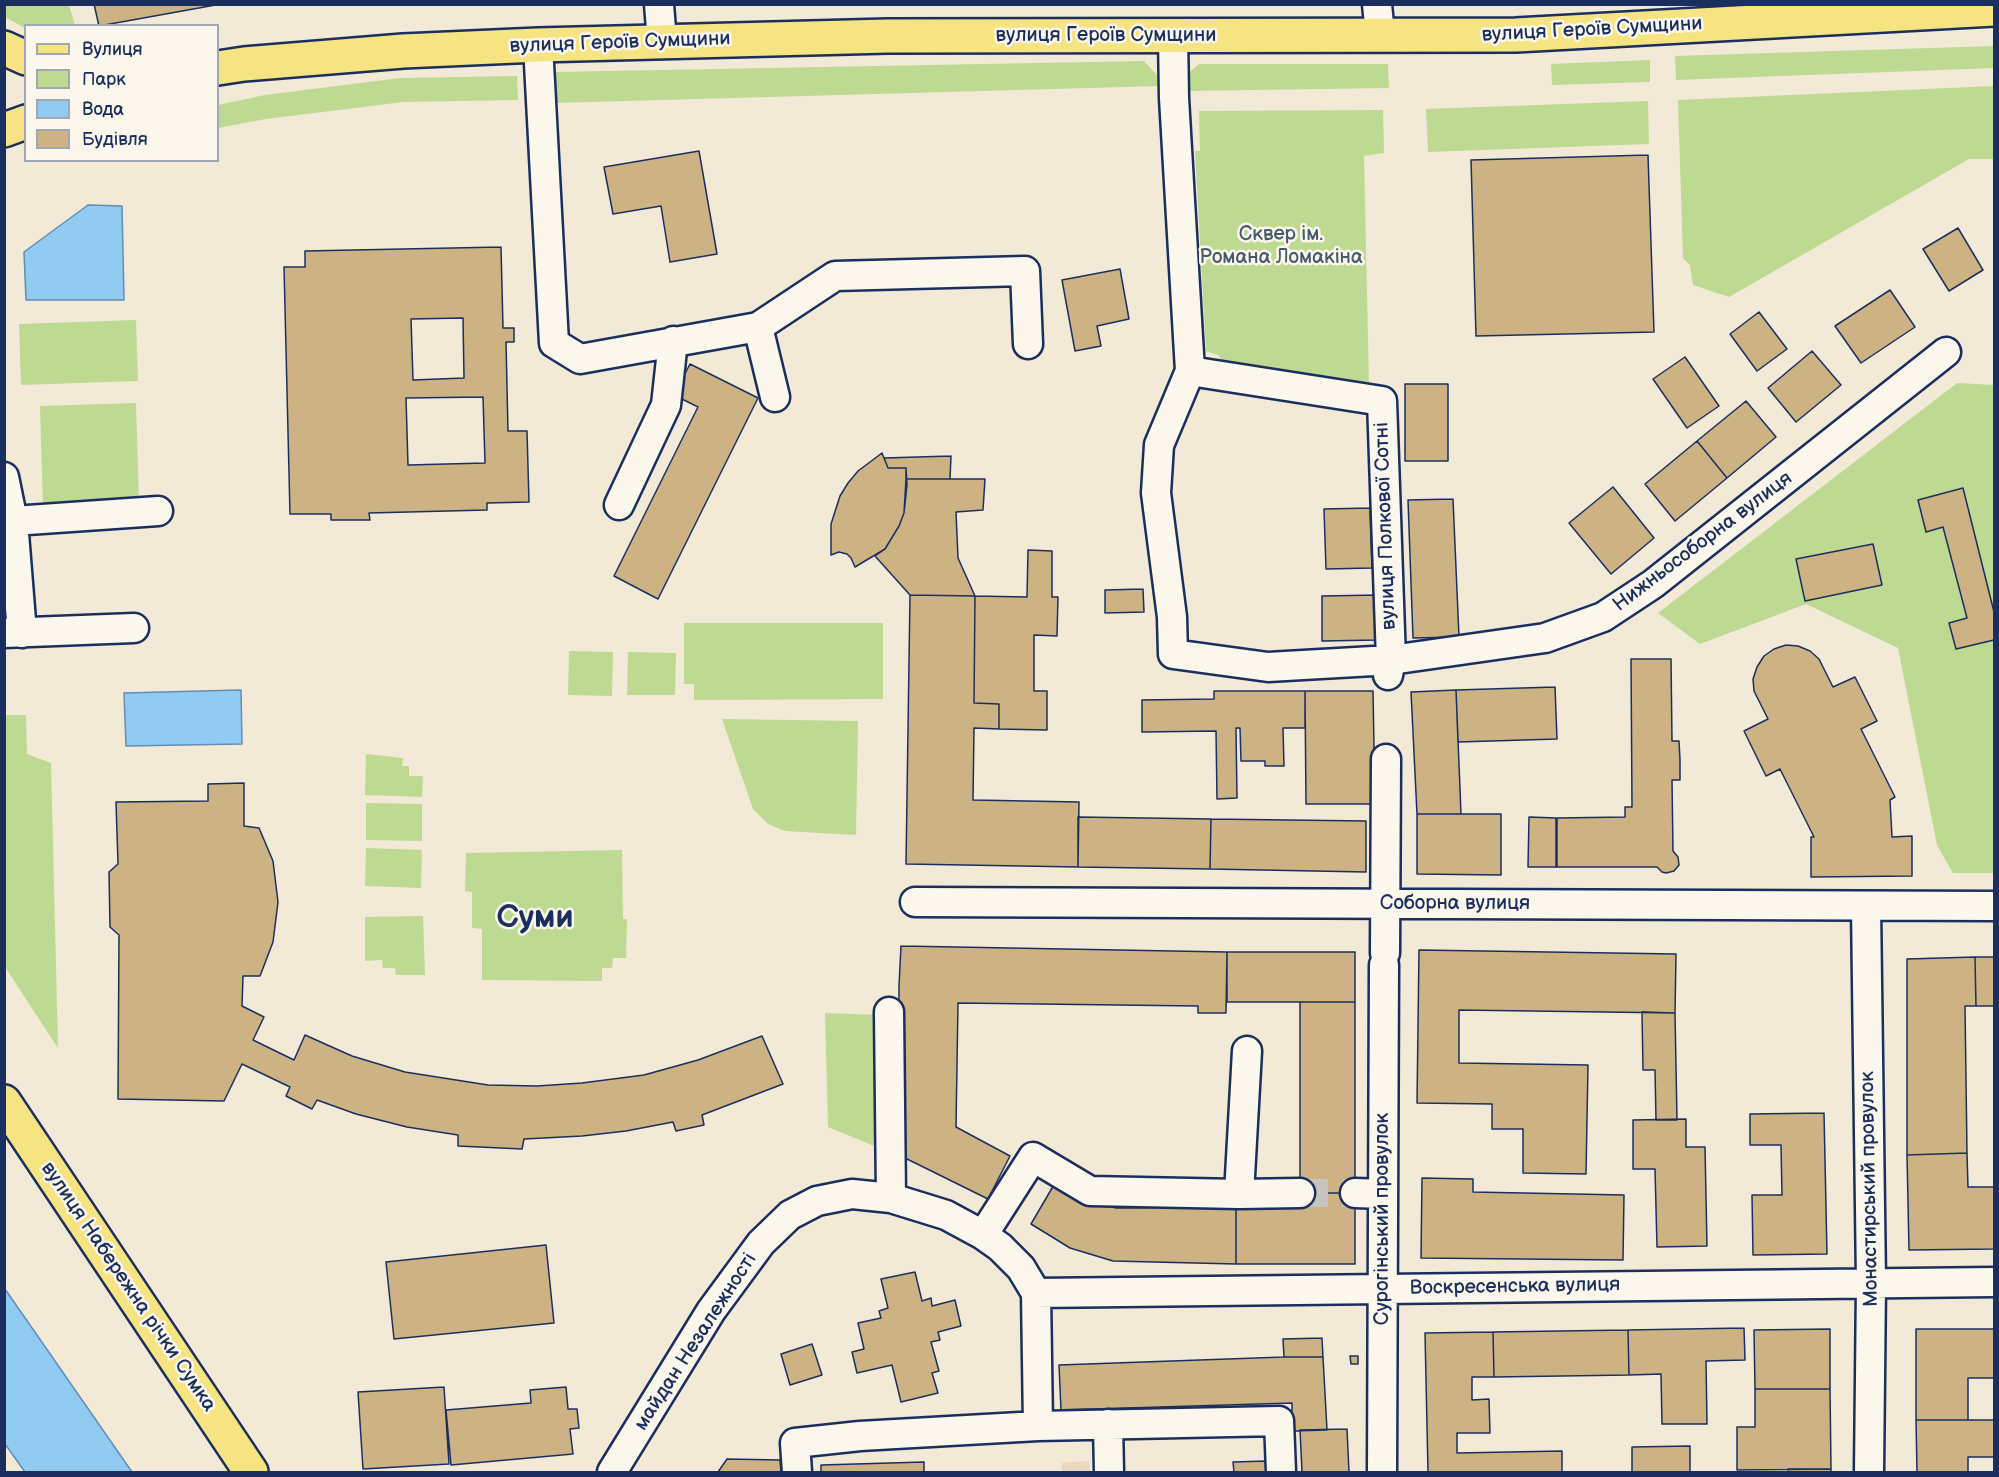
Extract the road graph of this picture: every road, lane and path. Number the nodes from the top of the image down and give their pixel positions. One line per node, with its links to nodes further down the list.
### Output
1 (659, 4): 5 (street)
2 (1995, 9): 3 (main road, вулиця Героїв Сумщини)
3 (1378, 20): 4 (main road, вулиця Героїв Сумщини)
4 (1173, 36): 5 (main road, вулиця Героїв Сумщини); 16 (street)
5 (663, 42): 6 (main road, вулиця Героїв Сумщини)
6 (538, 45): 9 (main road, вулиця Героїв Сумщини); 13 (street)
7 (4, 48): 8 (main road)
8 (24, 57)
9 (219, 68)
10 (24, 123): 11 (main road)
11 (4, 130)
12 (758, 327): 13 (street); 14 (street); 17 (street)
13 (673, 341): 19 (street)
14 (1028, 344)
15 (1946, 352): 24 (street, Нижньособорна вулиця)
16 (1190, 370): 24 (street, вулиця Полкової Сотні); 24 (street, Нижньособорна вулиця)
17 (775, 397)
18 (4, 477): 21 (street)
19 (619, 505)
20 (158, 511): 21 (street)
21 (13, 521): 23 (street)
22 (134, 628): 23 (street)
23 (13, 633)
24 (1389, 668)
25 (1386, 759): 27 (street, Сурогінський провулок)
26 (915, 902): 27 (street, Соборна вулиця)
27 (1385, 903): 28 (street, Соборна вулиця); 36 (street, Сурогінський провулок)
28 (1866, 906): 29 (street, Соборна вулиця); 40 (street, Монастирський провулок)
29 (1995, 906)
30 (889, 1012): 37 (street)
31 (1247, 1051): 35 (street)
32 (4, 1102): 45 (main road, вулиця Набережна річки Сумка)
33 (1300, 1193): 35 (street)
34 (1355, 1193): 36 (street)
35 (1239, 1194): 38 (street)
36 (1383, 1194): 41 (street, Сурогінський провулок)
37 (891, 1198): 38 (street, майдан Незалежності); 46 (street, майдан Незалежності)
38 (983, 1235): 42 (street, майдан Незалежності)
39 (1995, 1282): 40 (street, Воскресенська вулиця)
40 (1871, 1283): 41 (street, Воскресенська вулиця); 51 (street, Монастирський провулок)
41 (1382, 1289): 42 (street, Воскресенська вулиця); 50 (street, Сурогінський провулок)
42 (1036, 1293): 44 (street)
43 (1108, 1424): 44 (street); 48 (street); 49 (street)
44 (1038, 1426): 47 (street)
45 (251, 1473)
46 (612, 1473)
47 (797, 1473)
48 (1109, 1473)
49 (1281, 1473)
50 (1382, 1473)
51 (1869, 1473)

